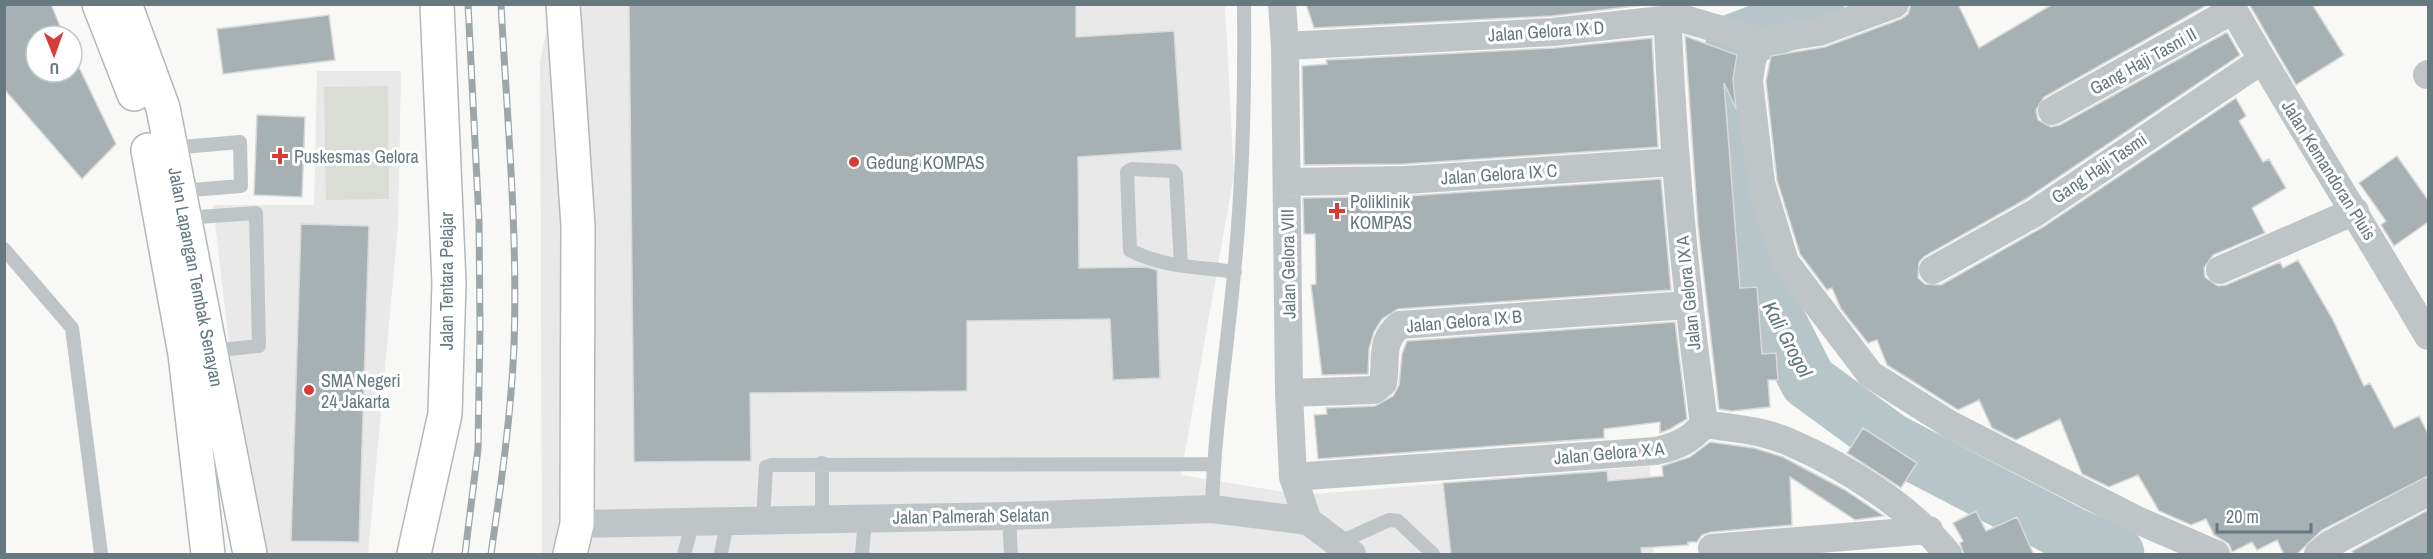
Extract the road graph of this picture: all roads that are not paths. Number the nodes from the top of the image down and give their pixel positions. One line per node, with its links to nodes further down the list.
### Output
1 (99, 4): 14 (main road, Jalan Lapangan Tembak Senayan)
2 (125, 4): 14 (main road, Jalan Lapangan Tembak Senayan)
3 (436, 4): 48 (main road, Jalan Tentara Pelajar)
4 (563, 4): 42 (main road)
5 (1244, 4): 23 (lane)
6 (1282, 4): 11 (street, Jalan Gelora VIII)
7 (1895, 4): 10 (street)
8 (2232, 7): 12 (street, Jalan Kemandoran Pluis); 13 (street, Gang Haji Tasni II)
9 (1662, 20): 10 (street, Jalan Gelora IX D); 11 (street, Jalan Gelora IX D); 15 (street)
10 (1746, 38): 55 (street)
11 (1285, 46): 16 (street, Jalan Gelora VIII)
12 (2261, 61): 18 (street, Jalan Kemandoran Pluis); 21 (street, Gang Haji Tasmi)
13 (2052, 111)
14 (159, 148): 17 (main road, Jalan Lapangan Tembak Senayan); 17 (lane)
15 (1674, 162): 16 (street, Jalan Gelora IX C); 24 (street, Jalan Gelora IX A)
16 (1287, 182): 27 (street, Jalan Gelora VIII)
17 (170, 205): 26 (main road, Jalan Lapangan Tembak Senayan); 26 (lane)
18 (2355, 211): 22 (street); 25 (street, Jalan Kemandoran Pluis)
19 (4, 249): 45 (lane)
20 (1181, 265): 20 (lane); 23 (lane)
21 (1933, 270)
22 (2220, 270)
23 (1234, 272): 30 (lane)
24 (1688, 305): 27 (street, Jalan Gelora IX B); 28 (street, Jalan Gelora IX A)
25 (2428, 335)
26 (197, 353): 46 (main road, Jalan Lapangan Tembak Senayan); 47 (main road, Jalan Lapangan Tembak Senayan)
27 (1289, 393): 31 (street, Jalan Gelora VIII)
28 (1704, 424): 31 (street, Jalan Gelora X A); 41 (street)
29 (822, 463): 30 (lane); 36 (lane); 37 (lane)
30 (1213, 464): 33 (lane)
31 (1293, 477): 38 (street, Jalan Gelora VIII)
32 (2428, 492): 56 (street)
33 (1212, 509): 34 (street, Jalan Palmerah Selatan); 38 (street, Jalan Palmerah Selatan)
34 (1009, 516): 35 (street, Jalan Palmerah Selatan); 52 (lane)
35 (865, 518): 36 (street, Jalan Palmerah Selatan); 51 (lane)
36 (822, 519): 37 (street, Jalan Palmerah Selatan)
37 (764, 521): 40 (street, Jalan Palmerah Selatan)
38 (1308, 521): 44 (street, Jalan Palmerah Selatan)
39 (693, 522): 40 (street, Jalan Palmerah Selatan); 42 (street, Jalan Palmerah Selatan); 49 (lane)
40 (727, 522): 50 (lane)
41 (1929, 530): 43 (street); 54 (street)
42 (574, 539)
43 (1712, 548)
44 (1345, 549): 53 (lane)
45 (101, 555)
46 (208, 555)
47 (250, 555)
48 (414, 555)
49 (684, 555)
50 (721, 555)
51 (862, 555)
52 (1011, 555)
53 (1433, 555)
54 (1948, 555)
55 (2216, 555)
56 (2318, 555)

